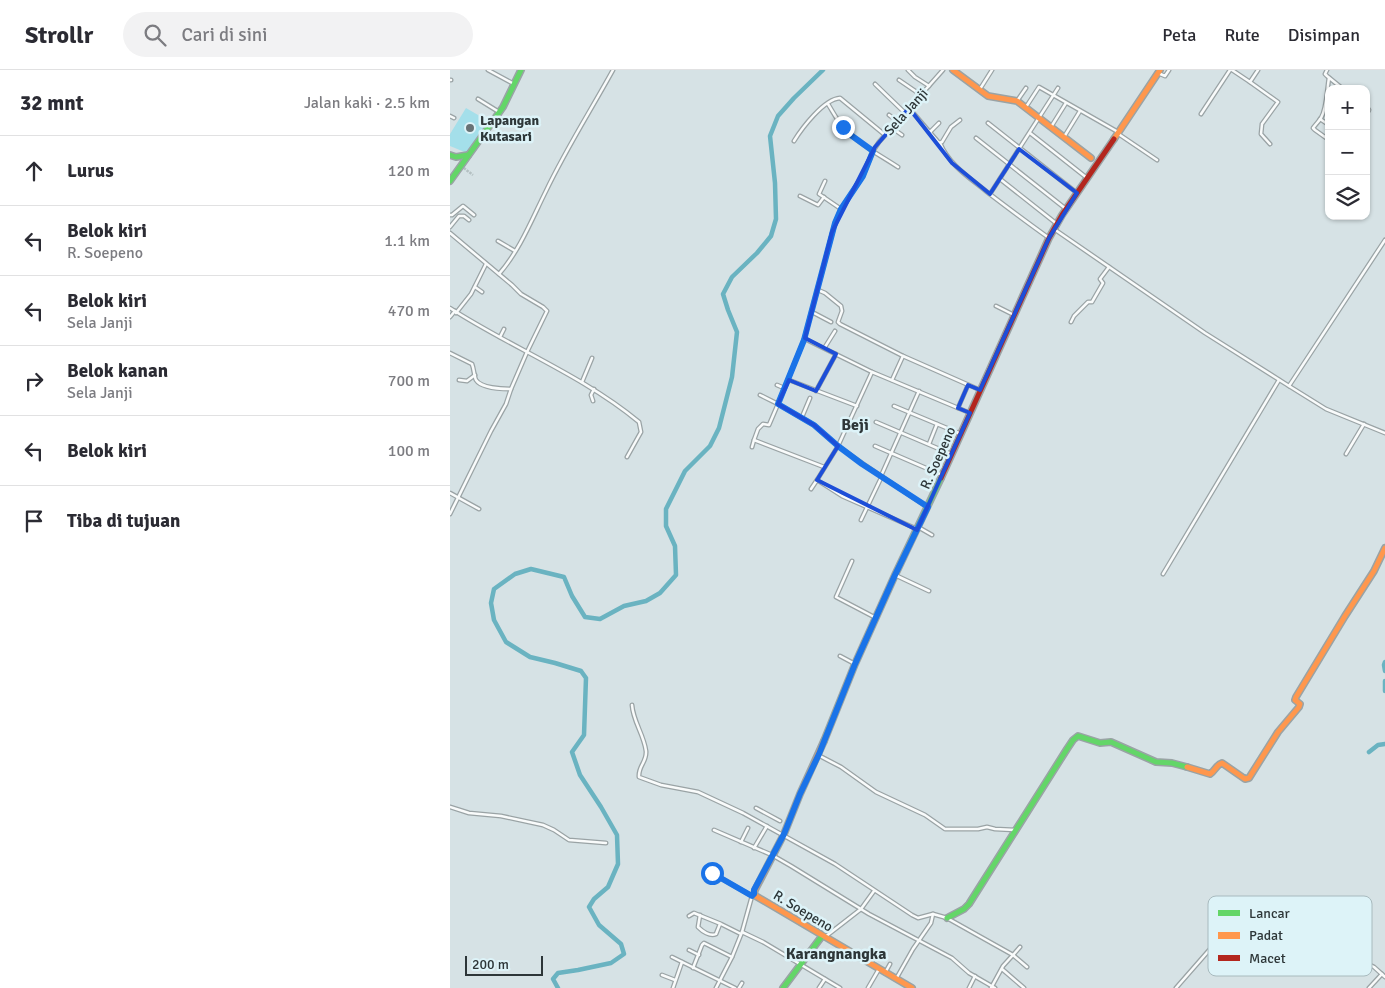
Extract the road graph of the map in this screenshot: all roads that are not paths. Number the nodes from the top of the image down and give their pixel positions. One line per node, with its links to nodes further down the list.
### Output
1 (488, 70): 14 (street)
2 (496, 70): 14 (street)
3 (521, 70): 18 (street)
4 (613, 70): 93 (street)
5 (908, 70): 22 (street)
6 (944, 70): 22 (street, Sela Janji)
7 (953, 70): 25 (street)
8 (992, 70): 25 (street)
9 (1169, 70): 13 (street)
10 (1231, 70): 17 (street); 39 (street)
11 (1258, 70): 17 (street)
12 (1327, 70): 15 (street)
13 (1159, 72): 53 (street, R. Soepeno)
14 (494, 74): 18 (street)
15 (1329, 78): 20 (street); 21 (street)
16 (899, 80): 26 (street)
17 (1250, 82): 62 (street)
18 (514, 84): 37 (street)
19 (875, 84): 38 (street)
20 (1329, 85)
21 (1338, 85)
22 (929, 86): 26 (street, Sela Janji)
23 (1026, 88): 29 (street)
24 (1058, 88): 27 (street)
25 (979, 90): 29 (street)
26 (921, 95): 35 (street, Sela Janji)
27 (1053, 96): 31 (street); 34 (street); 42 (street)
28 (478, 99): 37 (street)
29 (1017, 100): 34 (street)
30 (828, 103): 55 (street); 60 (street); 64 (street)
31 (1066, 103): 36 (street); 50 (street)
32 (1325, 103): 33 (street)
33 (1324, 106): 44 (street)
34 (1026, 107): 42 (street)
35 (909, 108): 38 (street, Sela Janji); 52 (street)
36 (1080, 111): 53 (street); 57 (street)
37 (499, 112): 65 (street)
38 (905, 113): 46 (street, Sela Janji)
39 (1200, 114)
40 (889, 115): 46 (street)
41 (450, 116): 43 (street)
42 (1039, 117): 50 (street); 54 (street)
43 (454, 118)
44 (1320, 119): 47 (street); 58 (street)
45 (960, 120): 61 (street)
46 (897, 122): 51 (street, Sela Janji)
47 (1325, 122)
48 (939, 123): 52 (street)
49 (988, 123): 63 (street)
50 (1051, 126): 57 (street)
51 (892, 128): 55 (street, Sela Janji); 56 (street)
52 (930, 132): 61 (street)
53 (1118, 132): 67 (street, R. Soepeno); 69 (street)
54 (1030, 133): 63 (street); 74 (street)
55 (885, 135): 64 (street, Sela Janji)
56 (902, 135)
57 (1064, 137): 68 (street)
58 (1325, 137)
59 (976, 138): 70 (street)
60 (794, 141)
61 (940, 143): 79 (street)
62 (1270, 144)
63 (1019, 149): 70 (street); 78 (street)
64 (873, 151): 73 (street); 82 (street, Sela Janji)
65 (468, 155): 66 (street); 71 (street)
66 (453, 156): 71 (street)
67 (1102, 156): 68 (street); 72 (street, R. Soepeno)
68 (1092, 158): 72 (street)
69 (1157, 160)
70 (1009, 164): 75 (street); 83 (street)
71 (461, 166): 76 (street)
72 (1094, 167): 74 (street, R. Soepeno)
73 (898, 168)
74 (1087, 178): 78 (street, R. Soepeno)
75 (1000, 179): 79 (street); 88 (street)
76 (450, 181)
77 (825, 181): 81 (street)
78 (1076, 193): 83 (street, R. Soepeno)
79 (990, 194): 90 (street)
80 (800, 196): 81 (street)
81 (824, 197): 82 (street)
82 (841, 209): 98 (street, Sela Janji)
83 (1066, 209): 88 (street, R. Soepeno)
84 (450, 215): 85 (street)
85 (474, 215)
86 (469, 220): 87 (street)
87 (450, 227)
88 (1055, 227): 90 (street, R. Soepeno); 95 (street)
89 (450, 233): 94 (street)
90 (1049, 238): 104 (street, R. Soepeno)
91 (1385, 240): 127 (street)
92 (498, 242): 93 (street)
93 (515, 251): 96 (street)
94 (486, 264): 96 (street); 97 (street)
95 (1109, 267): 107 (street); 123 (street)
96 (499, 274): 113 (street)
97 (475, 287): 99 (street); 102 (street)
98 (818, 290): 103 (street, Sela Janji); 116 (street)
99 (482, 292)
100 (996, 306): 104 (street)
101 (450, 308): 102 (street)
102 (456, 312): 105 (street); 110 (street)
103 (812, 312): 106 (street); 111 (street, Sela Janji)
104 (1014, 314): 131 (street, R. Soepeno)
105 (450, 317)
106 (832, 322)
107 (1071, 322)
108 (504, 329): 110 (street)
109 (835, 331): 112 (street)
110 (500, 337): 113 (street)
111 (805, 338): 112 (street); 121 (street, Sela Janji)
112 (825, 347): 115 (street)
113 (527, 352): 124 (street); 129 (street)
114 (450, 354): 119 (street)
115 (836, 354): 118 (street); 132 (street)
116 (903, 356): 122 (street); 126 (street)
117 (592, 358): 124 (street)
118 (872, 372): 122 (street); 138 (street)
119 (475, 375): 120 (street); 129 (street)
120 (459, 380)
121 (788, 380): 128 (street, Sela Janji); 132 (street)
122 (892, 380): 133 (street)
123 (1279, 380): 127 (street); 175 (street)
124 (582, 382): 130 (street)
125 (777, 385): 128 (street)
126 (968, 385): 131 (street); 140 (street)
127 (1289, 386): 146 (street)
128 (784, 388): 137 (street, Sela Janji)
129 (511, 389): 165 (street)
130 (594, 389): 136 (street); 158 (street)
131 (980, 390): 142 (street, R. Soepeno)
132 (816, 391): 138 (street)
133 (919, 391): 140 (street); 141 (street)
134 (760, 395): 137 (street)
135 (810, 398): 143 (street)
136 (593, 401)
137 (778, 404): 143 (street); 150 (street, Sela Janji)
138 (856, 406): 152 (street)
139 (894, 406): 141 (street)
140 (958, 408): 142 (street)
141 (910, 412): 145 (street); 147 (street)
142 (970, 413): 149 (street, R. Soepeno)
143 (802, 417): 152 (street)
144 (876, 422): 147 (street)
145 (937, 424): 149 (street); 151 (street)
146 (1364, 424): 148 (street); 157 (street)
147 (901, 432): 151 (street); 155 (street)
148 (1385, 433)
149 (961, 434): 156 (street, R. Soepeno)
150 (754, 440): 154 (street); 159 (street)
151 (929, 444): 156 (street)
152 (838, 446): 159 (street); 161 (street)
153 (875, 446): 155 (street)
154 (752, 447)
155 (892, 453): 160 (street); 161 (street)
156 (952, 454): 160 (street, R. Soepeno)
157 (1346, 454)
158 (627, 457)
159 (824, 467): 162 (street)
160 (942, 474): 167 (street, R. Soepeno)
161 (881, 476): 166 (street); 167 (street)
162 (817, 480): 163 (street); 166 (street)
163 (812, 489)
164 (450, 493): 165 (street)
165 (458, 497): 168 (street); 169 (street)
166 (867, 507): 170 (street); 171 (street)
167 (928, 507): 171 (street, R. Soepeno)
168 (479, 509)
169 (450, 514)
170 (861, 520)
171 (918, 528): 172 (street); 176 (street, R. Soepeno)
172 (932, 534)
173 (1385, 548): 189 (street)
174 (852, 560): 178 (street)
175 (1163, 574)
176 (895, 575): 177 (street); 178 (street, R. Soepeno)
177 (928, 591)
178 (876, 618): 180 (street, R. Soepeno)
179 (840, 656): 180 (street)
180 (855, 664): 182 (street, R. Soepeno)
181 (632, 706): 186 (street)
182 (818, 755): 189 (street); 190 (street, R. Soepeno)
183 (452, 808): 192 (street)
184 (756, 808): 185 (street)
185 (780, 821)
186 (767, 826): 190 (street); 193 (street)
187 (748, 828): 191 (street)
188 (714, 830): 191 (street)
189 (1015, 830): 202 (street)
190 (784, 834): 194 (street, R. Soepeno); 196 (street)
191 (741, 842): 193 (street)
192 (606, 843)
193 (754, 848): 194 (street)
194 (772, 855): 197 (street, R. Soepeno); 198 (street)
195 (712, 873): 197 (street)
196 (874, 891): 198 (street); 199 (street)
197 (753, 895): 204 (street); 205 (street, R. Soepeno)
198 (861, 909): 205 (street); 206 (street)
199 (933, 914): 202 (street); 206 (street)
200 (700, 915): 201 (street); 203 (street); 203 (street)
201 (689, 916)
202 (947, 918): 211 (street)
203 (721, 924): 204 (street)
204 (742, 933): 212 (street); 216 (street)
205 (824, 937): 216 (street); 220 (street, R. Soepeno)
206 (919, 940): 225 (street); 228 (street)
207 (1020, 947): 211 (street)
208 (689, 950): 210 (street)
209 (1208, 951): 243 (street)
210 (698, 955): 212 (street); 218 (street)
211 (1013, 956): 219 (street); 221 (street)
212 (732, 957): 230 (street)
213 (672, 958): 214 (street)
214 (682, 962): 218 (street); 229 (street)
215 (890, 964): 222 (street)
216 (801, 965): 227 (street); 236 (street)
217 (1372, 966): 223 (street)
218 (693, 968): 230 (street)
219 (1027, 968)
220 (879, 969): 222 (street, R. Soepeno); 239 (street)
221 (1002, 969): 232 (street); 242 (street)
222 (885, 972): 228 (street, R. Soepeno)
223 (1382, 974): 226 (street); 244 (street)
224 (662, 975): 229 (street)
225 (975, 976): 232 (street); 241 (street)
226 (1385, 977)
227 (825, 979): 237 (street); 238 (street)
228 (896, 979): 240 (street, R. Soepeno)
229 (675, 980): 233 (street)
230 (720, 980): 234 (street); 235 (street)
231 (742, 983): 235 (street)
232 (993, 987)
233 (673, 988)
234 (716, 988)
235 (737, 988)
236 (783, 988)
237 (819, 988)
238 (840, 988)
239 (868, 988)
240 (912, 988)
241 (969, 988)
242 (1024, 988)
243 (1176, 988)
244 (1369, 988)

